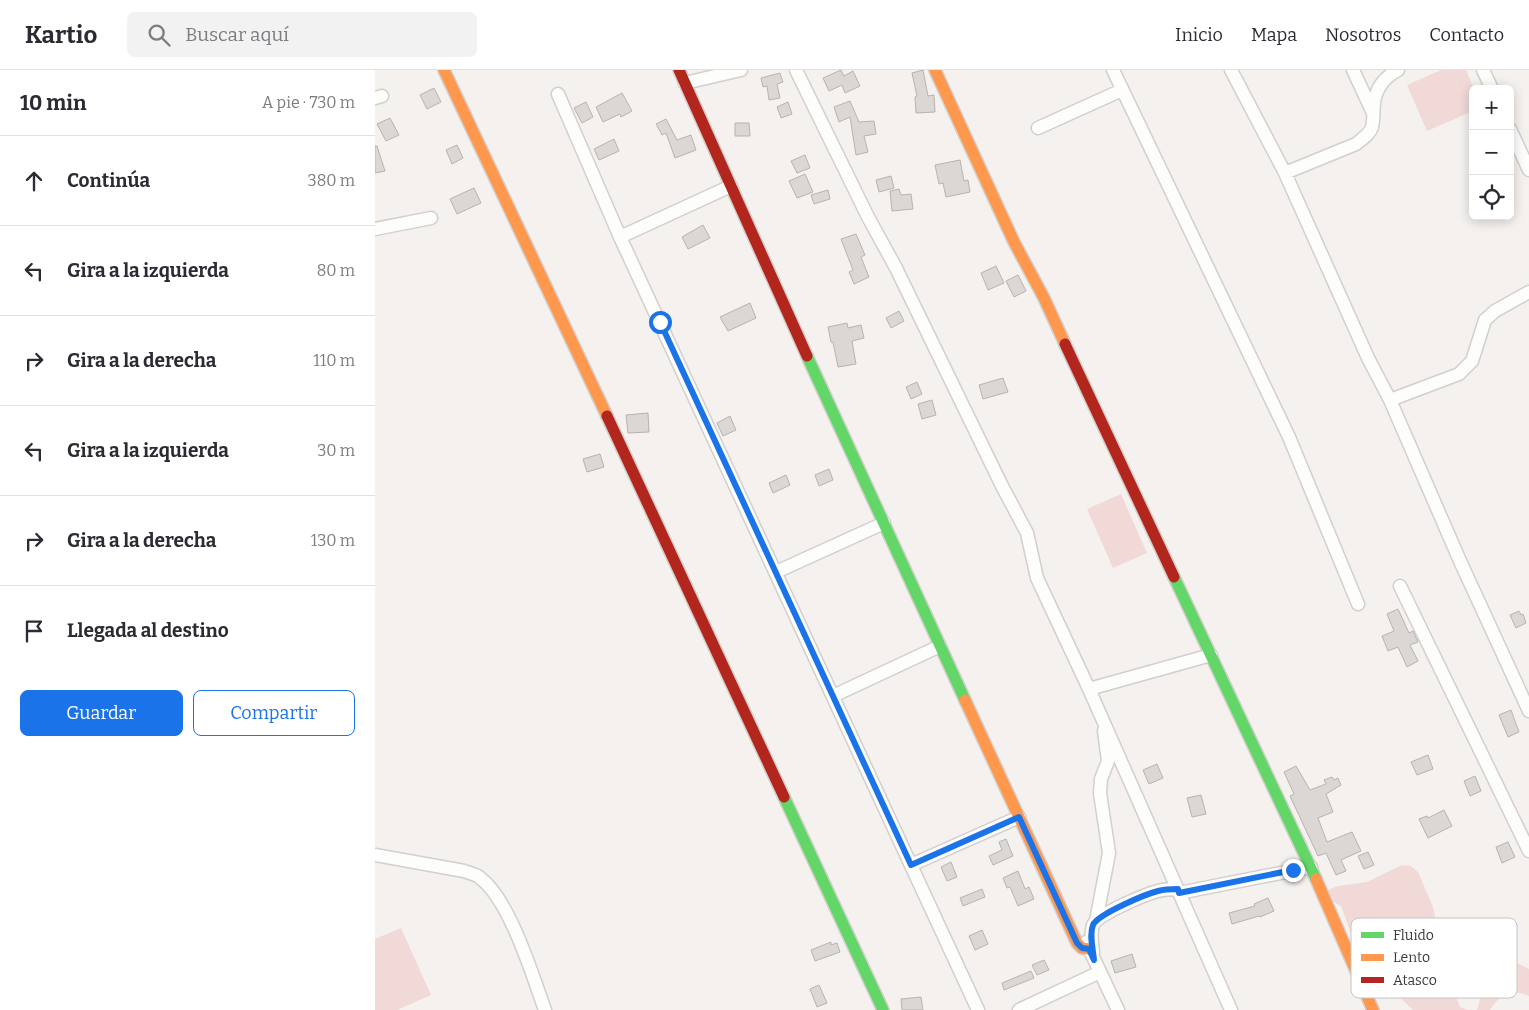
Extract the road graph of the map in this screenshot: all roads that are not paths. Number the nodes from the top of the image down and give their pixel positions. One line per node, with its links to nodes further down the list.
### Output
1 (443, 70): 49 (street)
2 (679, 70): 11 (street)
3 (741, 70): 11 (street)
4 (795, 70): 33 (street)
5 (935, 70): 32 (street)
6 (1113, 70): 13 (street)
7 (1231, 70): 19 (street)
8 (1353, 70): 15 (street)
9 (1398, 70): 15 (street)
10 (1483, 70): 12 (street)
11 (685, 83): 20 (street)
12 (1490, 85)
13 (1122, 90): 16 (street); 30 (street)
14 (558, 94): 23 (street)
15 (1374, 116): 19 (street)
16 (1038, 128)
17 (1510, 130): 18 (street)
18 (1529, 170)
19 (1285, 173): 26 (street)
20 (731, 186): 23 (street); 25 (street)
21 (431, 218): 22 (street)
22 (375, 229)
23 (621, 236): 28 (street)
24 (1529, 292): 26 (street)
25 (799, 337): 27 (street); 44 (street)
26 (1390, 400): 35 (street)
27 (884, 523): 28 (street); 31 (street)
28 (776, 572): 34 (street)
29 (1400, 586): 38 (street)
30 (1358, 604)
31 (940, 646): 34 (street); 37 (street)
32 (1211, 655): 33 (street); 41 (street)
33 (1089, 689): 36 (street)
34 (833, 696): 40 (street)
35 (1529, 711)
36 (1103, 719): 42 (street); 43 (street)
37 (1019, 817): 40 (street); 44 (street)
38 (1529, 851)
39 (375, 855): 48 (street)
40 (911, 865): 50 (street)
41 (1311, 866): 42 (street); 45 (street)
42 (1179, 891): 43 (street); 53 (street)
43 (1095, 921): 44 (street)
44 (1092, 954): 46 (street)
45 (1351, 959)
46 (1100, 972): 51 (street); 52 (street)
47 (1368, 998): 54 (street)
48 (545, 1010)
49 (883, 1010)
50 (978, 1010)
51 (1019, 1010)
52 (1118, 1010)
53 (1231, 1010)
54 (1373, 1010)

